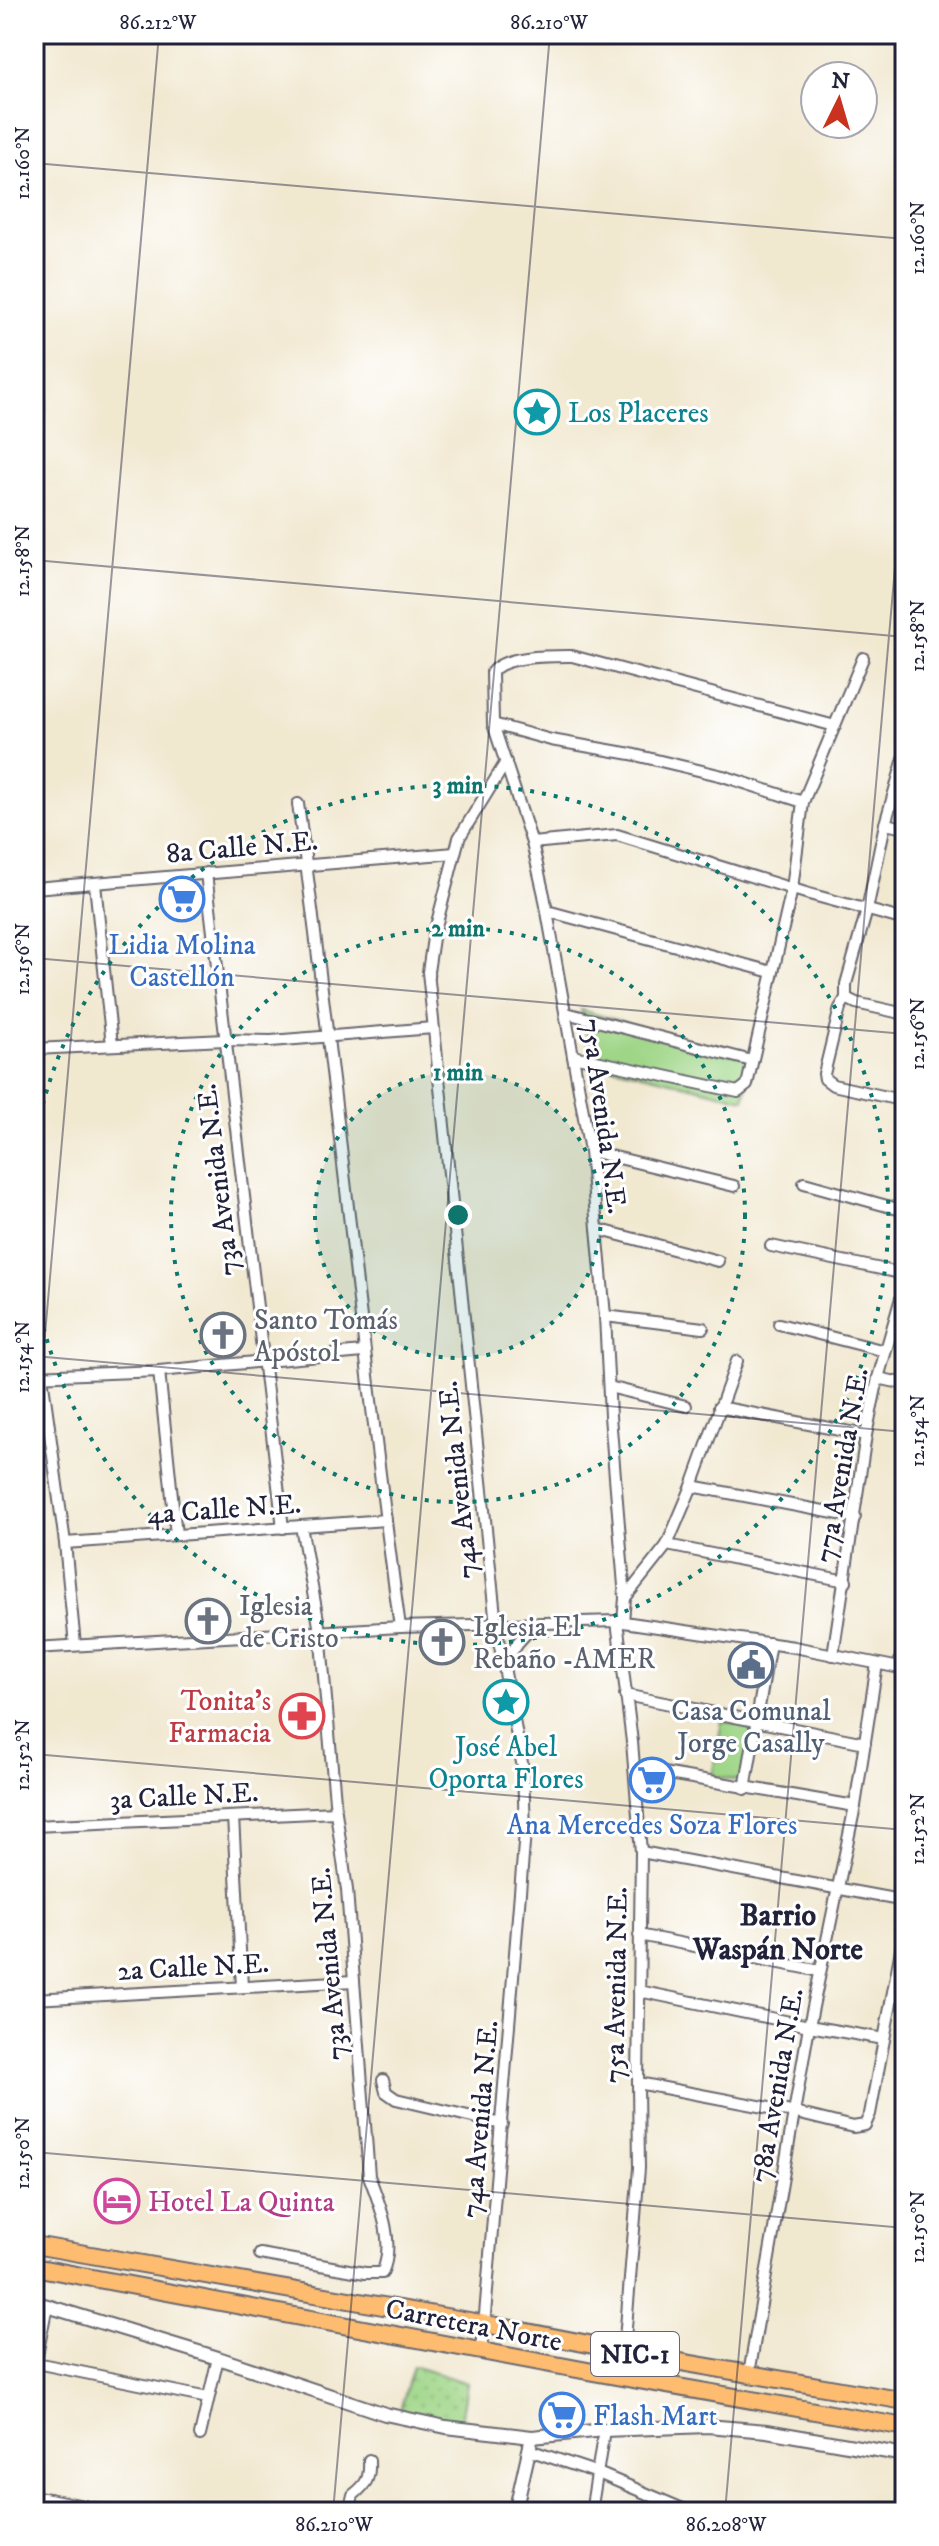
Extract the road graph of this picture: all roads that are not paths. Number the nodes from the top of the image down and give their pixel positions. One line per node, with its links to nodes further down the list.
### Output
1 (863, 658): 3 (street)
2 (493, 724): 3 (street, 75a Avenida N.E.); 5 (street, 75a Avenida N.E.); 6 (street)
3 (835, 726): 6 (street)
4 (905, 755): 8 (street)
5 (506, 762): 10 (street, 75a Avenida N.E.); 11 (street, 74a Avenida N.E.)
6 (803, 802): 16 (street)
7 (298, 804): 12 (street)
8 (885, 824): 9 (street); 17 (street)
9 (905, 828)
10 (532, 843): 16 (street); 18 (street, 75a Avenida N.E.)
11 (455, 853): 12 (street, 8a Calle N.E.); 24 (street, 74a Avenida N.E.)
12 (306, 864): 13 (street, 8a Calle N.E.); 25 (street)
13 (206, 873): 14 (street, 8a Calle N.E.); 26 (street, 73a Avenida N.E.)
14 (95, 884): 15 (street, 8a Calle N.E.); 27 (street)
15 (34, 888)
16 (792, 889): 17 (street); 20 (street)
17 (867, 910): 19 (street); 21 (street)
18 (547, 911): 20 (street); 22 (street, 75a Avenida N.E.)
19 (905, 920)
20 (772, 972): 30 (street)
21 (846, 998): 23 (street); 31 (street)
22 (566, 1013): 29 (street, 75a Avenida N.E.); 30 (street)
23 (905, 1014)
24 (433, 1028): 25 (street); 68 (street, 74a Avenida N.E.)
25 (329, 1038): 26 (street); 45 (street)
26 (225, 1040): 27 (street); 46 (street, 73a Avenida N.E.)
27 (112, 1045): 28 (street)
28 (34, 1049)
29 (573, 1056): 30 (street); 32 (street, 75a Avenida N.E.)
30 (752, 1061)
31 (905, 1101)
32 (590, 1151): 34 (street); 36 (street, 75a Avenida N.E.)
33 (804, 1183): 35 (street)
34 (734, 1186)
35 (905, 1211)
36 (597, 1229): 38 (street); 41 (street, 75a Avenida N.E.)
37 (771, 1246): 39 (street)
38 (718, 1261)
39 (905, 1274)
40 (905, 1284): 44 (street, 77a Avenida N.E.)
41 (605, 1316): 43 (street); 52 (street, 75a Avenida N.E.)
42 (779, 1324): 44 (street)
43 (703, 1328)
44 (885, 1351): 50 (street, 77a Avenida N.E.)
45 (363, 1352): 46 (street); 58 (street)
46 (262, 1361): 48 (street); 60 (street, 73a Avenida N.E.)
47 (737, 1361): 54 (street)
48 (159, 1371): 49 (street); 61 (street)
49 (38, 1376): 62 (street)
50 (878, 1378): 51 (street); 55 (street, 77a Avenida N.E.)
51 (905, 1384)
52 (609, 1387): 53 (street); 65 (street, 75a Avenida N.E.)
53 (686, 1406)
54 (719, 1407): 55 (street); 56 (street)
55 (866, 1435): 57 (street, 77a Avenida N.E.)
56 (692, 1486): 57 (street); 63 (street)
57 (855, 1517): 64 (street, 77a Avenida N.E.)
58 (386, 1520): 59 (street, 4a Calle N.E.); 69 (street)
59 (301, 1526): 60 (street, 4a Calle N.E.); 70 (street, 73a Avenida N.E.)
60 (283, 1528): 61 (street, 4a Calle N.E.)
61 (176, 1535): 62 (street, 4a Calle N.E.)
62 (65, 1543): 73 (street)
63 (667, 1545): 64 (street); 65 (street)
64 (846, 1581): 75 (street, 77a Avenida N.E.)
65 (624, 1595): 66 (street, 75a Avenida N.E.)
66 (620, 1621): 67 (street); 72 (street); 79 (street, 75a Avenida N.E.)
67 (538, 1623): 68 (street); 77 (street)
68 (496, 1625): 69 (street); 77 (street, 74a Avenida N.E.)
69 (400, 1627): 70 (street)
70 (320, 1631): 73 (street); 85 (street, 73a Avenida N.E.)
71 (905, 1635): 78 (street)
72 (770, 1643): 75 (street); 80 (street)
73 (75, 1645): 74 (street)
74 (34, 1648)
75 (833, 1655): 76 (street)
76 (877, 1664): 78 (street); 81 (street, 78a Avenida N.E.)
77 (504, 1666): 103 (street, 74a Avenida N.E.)
78 (902, 1668)
79 (625, 1695): 80 (street); 82 (street, 75a Avenida N.E.)
80 (757, 1721): 81 (street); 83 (street)
81 (865, 1743): 84 (street, 78a Avenida N.E.)
82 (634, 1768): 83 (street); 88 (street, 75a Avenida N.E.)
83 (745, 1789): 84 (street)
84 (855, 1806): 89 (street, 78a Avenida N.E.)
85 (336, 1812): 86 (street, 3a Calle N.E.); 94 (street, 73a Avenida N.E.)
86 (233, 1817): 87 (street, 3a Calle N.E.); 95 (street)
87 (34, 1826)
88 (641, 1852): 89 (street); 92 (street, 75a Avenida N.E.)
89 (837, 1889): 90 (street); 93 (street, 78a Avenida N.E.)
90 (905, 1901)
91 (905, 1928): 99 (street)
92 (639, 1935): 93 (street); 96 (street, 75a Avenida N.E.)
93 (820, 1971): 98 (street, 78a Avenida N.E.)
94 (354, 1981): 95 (street, 2a Calle N.E.); 105 (street, 73a Avenida N.E.)
95 (242, 1987): 97 (street, 2a Calle N.E.)
96 (639, 1991): 98 (street); 101 (street, 75a Avenida N.E.)
97 (34, 1999)
98 (809, 2026): 99 (street); 102 (street, 78a Avenida N.E.)
99 (884, 2039): 102 (street)
100 (383, 2080): 103 (street)
101 (638, 2083): 102 (street); 110 (street, 75a Avenida N.E.)
102 (796, 2113): 113 (street, 78a Avenida N.E.)
103 (502, 2124): 108 (street, 74a Avenida N.E.)
104 (34, 2245): 108 (highway, Carretera Norte / NIC-1)
105 (260, 2254)
106 (34, 2267): 109 (highway, Carretera Norte / NIC-1)
107 (41, 2304): 111 (street); 112 (street)
108 (486, 2324): 109 (street, 74a Avenida N.E.); 110 (highway, Carretera Norte / NIC-1)
109 (482, 2351): 116 (highway, Carretera Norte / NIC-1)
110 (624, 2352): 113 (highway, Carretera Norte / NIC-1)
111 (218, 2358): 114 (street); 119 (street)
112 (35, 2367): 114 (street)
113 (749, 2374): 115 (highway, Carretera Norte / NIC-1)
114 (208, 2398): 118 (street)
115 (905, 2401)
116 (905, 2427)
117 (604, 2430): 119 (street); 120 (street); 122 (street)
118 (200, 2435)
119 (530, 2444): 122 (street); 126 (street)
120 (905, 2455)
121 (369, 2460): 125 (street)
122 (598, 2473): 127 (street); 128 (street)
123 (34, 2496): 124 (street)
124 (114, 2512)
125 (349, 2512)
126 (515, 2512)
127 (591, 2512)
128 (690, 2512)

